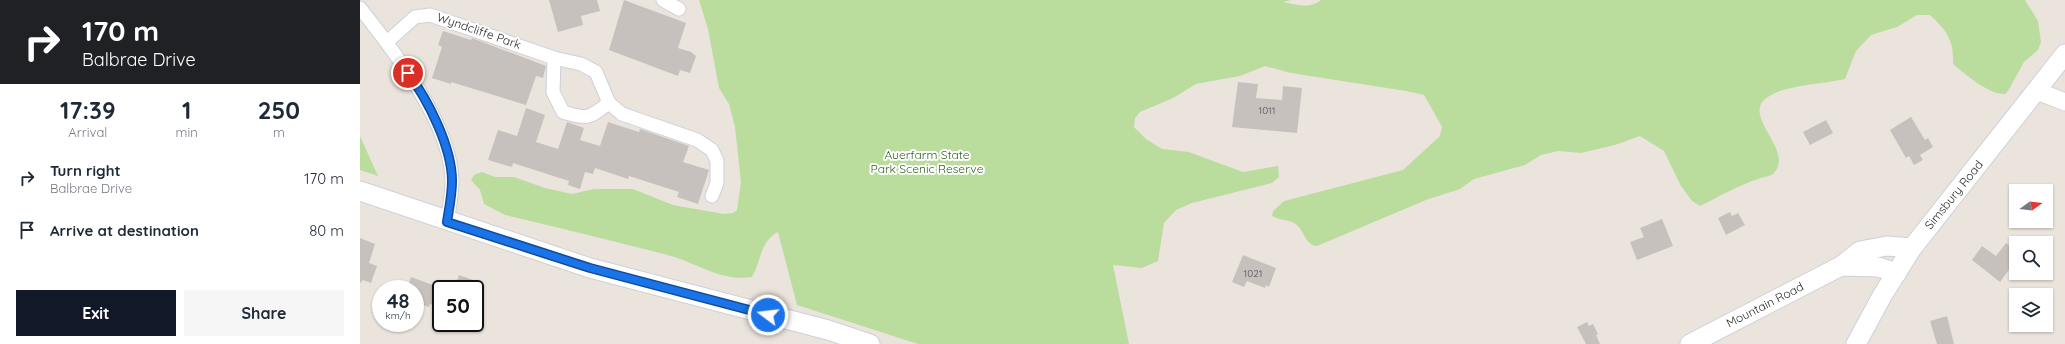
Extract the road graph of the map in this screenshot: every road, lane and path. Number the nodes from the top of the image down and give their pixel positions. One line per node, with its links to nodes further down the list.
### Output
1 (663, 0): 3 (street)
2 (360, 8): 4 (street)
3 (679, 9)
4 (387, 42): 6 (street, Wyndcliffe Park); 12 (street)
5 (2065, 54): 7 (main road, Simsbury Road)
6 (554, 58): 9 (street, Wyndcliffe Park); 9 (street)
7 (2037, 91): 8 (street); 13 (main road, Simsbury Road)
8 (2065, 102)
9 (609, 103): 11 (street)
10 (360, 191): 12 (main road)
11 (712, 196)
12 (447, 222): 16 (main road)
13 (1912, 248): 14 (main road, Mountain Road); 15 (main road, Simsbury Road)
14 (1841, 266): 15 (main road, Mountain Road); 17 (main road, Mountain Road)
15 (1897, 273): 18 (main road, Simsbury Road)
16 (870, 344)
17 (1690, 344)
18 (1856, 344)

